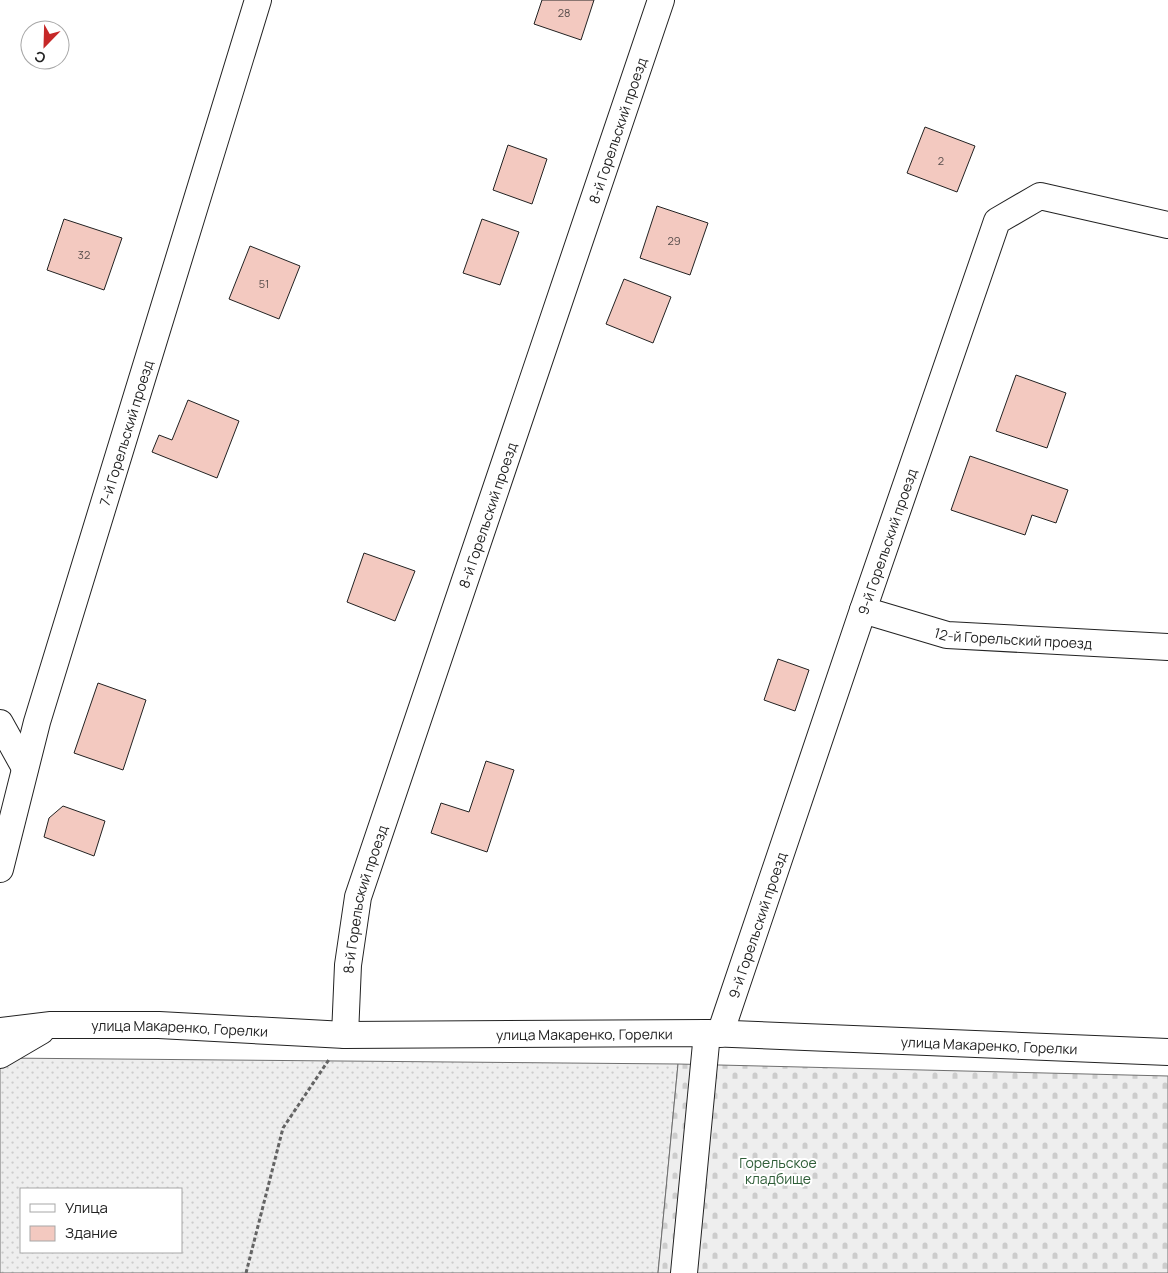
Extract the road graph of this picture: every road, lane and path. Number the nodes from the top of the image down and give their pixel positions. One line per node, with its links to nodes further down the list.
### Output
1 (258, 0): 7 (street, 7-й Горельский проезд)
2 (662, 0): 12 (street, 8-й Горельский проезд)
3 (1168, 225): 4 (street, 9-й Горельский проезд)
4 (863, 610): 5 (street, 12-й Горельский проезд); 11 (street, 9-й Горельский проезд)
5 (1168, 647)
6 (0, 723): 7 (street)
7 (25, 768): 8 (street, 7-й Горельский проезд)
8 (0, 869)
9 (51, 1025): 10 (street, улица Макаренко, Горелки); 12 (street, улица Макаренко, Горелки); 14 (street)
10 (0, 1031)
11 (713, 1034): 12 (street, улица Макаренко, Горелки); 13 (street, улица Макаренко, Горелки); 16 (street, 9-й Горельский проезд)
12 (345, 1035): 15 (path)
13 (1168, 1052)
14 (0, 1055)
15 (246, 1273)
16 (684, 1273)

